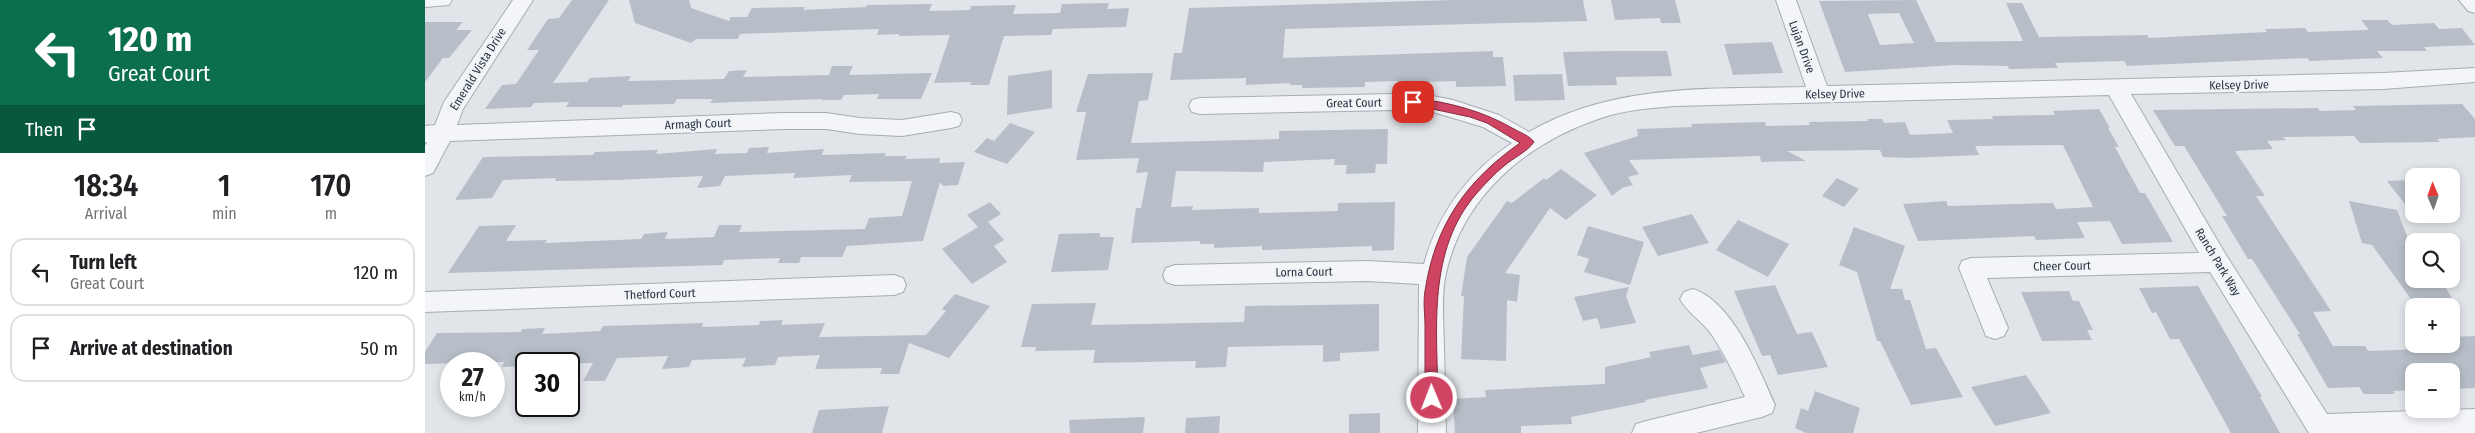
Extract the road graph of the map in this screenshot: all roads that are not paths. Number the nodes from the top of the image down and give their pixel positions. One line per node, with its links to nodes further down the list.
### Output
1 (425, 0): 2 (street)
2 (442, 0)
3 (523, 0): 12 (street, Emerald Vista Drive)
4 (1786, 0): 9 (street, Lujan Drive)
5 (2469, 0): 6 (street)
6 (2475, 6)
7 (2475, 75): 8 (street, Kelsey Drive)
8 (2116, 88): 9 (street, Kelsey Drive); 15 (street, Ranch Park Way)
9 (1819, 94): 13 (street, Kelsey Drive)
10 (1200, 106): 13 (street, Great Court)
11 (951, 120): 12 (street, Armagh Court)
12 (434, 134): 14 (street, Emerald Vista Drive)
13 (1528, 142): 17 (street, Kelsey Drive)
14 (425, 167)
15 (2217, 262): 21 (street, Cheer Court); 23 (street, Ranch Park Way)
16 (1175, 275): 17 (street, Lorna Court)
17 (1433, 275): 24 (street, Kelsey Drive)
18 (894, 285): 20 (street, Thetford Court)
19 (1693, 299): 25 (street)
20 (425, 302)
21 (1995, 328)
22 (2475, 420): 23 (street)
23 (2322, 430)
24 (1432, 433)
25 (1646, 433)

